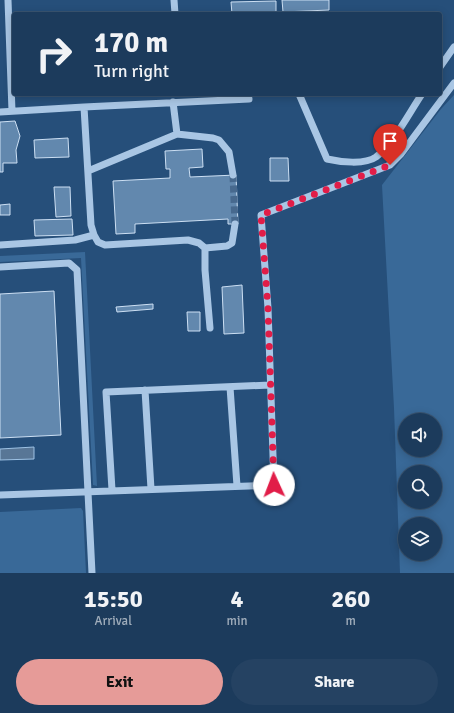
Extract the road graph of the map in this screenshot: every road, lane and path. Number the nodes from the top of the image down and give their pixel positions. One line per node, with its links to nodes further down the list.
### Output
1 (8, 0): 12 (lane)
2 (174, 0): 3 (lane)
3 (175, 12)
4 (454, 47): 5 (lane)
5 (442, 64)
6 (454, 83): 23 (lane)
7 (300, 96): 8 (lane)
8 (421, 96)
9 (249, 99): 10 (lane)
10 (173, 102): 11 (lane); 14 (lane)
11 (84, 107): 12 (lane); 15 (lane)
12 (12, 111): 13 (lane)
13 (0, 112)
14 (177, 134): 15 (lane); 16 (lane)
15 (88, 171): 18 (lane)
16 (232, 175)
17 (235, 224): 20 (lane)
18 (94, 235): 19 (lane); 20 (lane)
19 (0, 245)
20 (205, 248): 22 (lane)
21 (0, 267): 29 (lane)
22 (210, 328)
23 (270, 385): 24 (lane); 26 (lane)
24 (230, 387): 25 (lane); 26 (lane)
25 (145, 390): 27 (lane); 28 (lane)
26 (236, 486): 27 (lane)
27 (151, 489): 28 (lane)
28 (112, 490): 29 (lane)
29 (88, 491): 30 (lane); 31 (lane)
30 (0, 495)
31 (92, 573)

